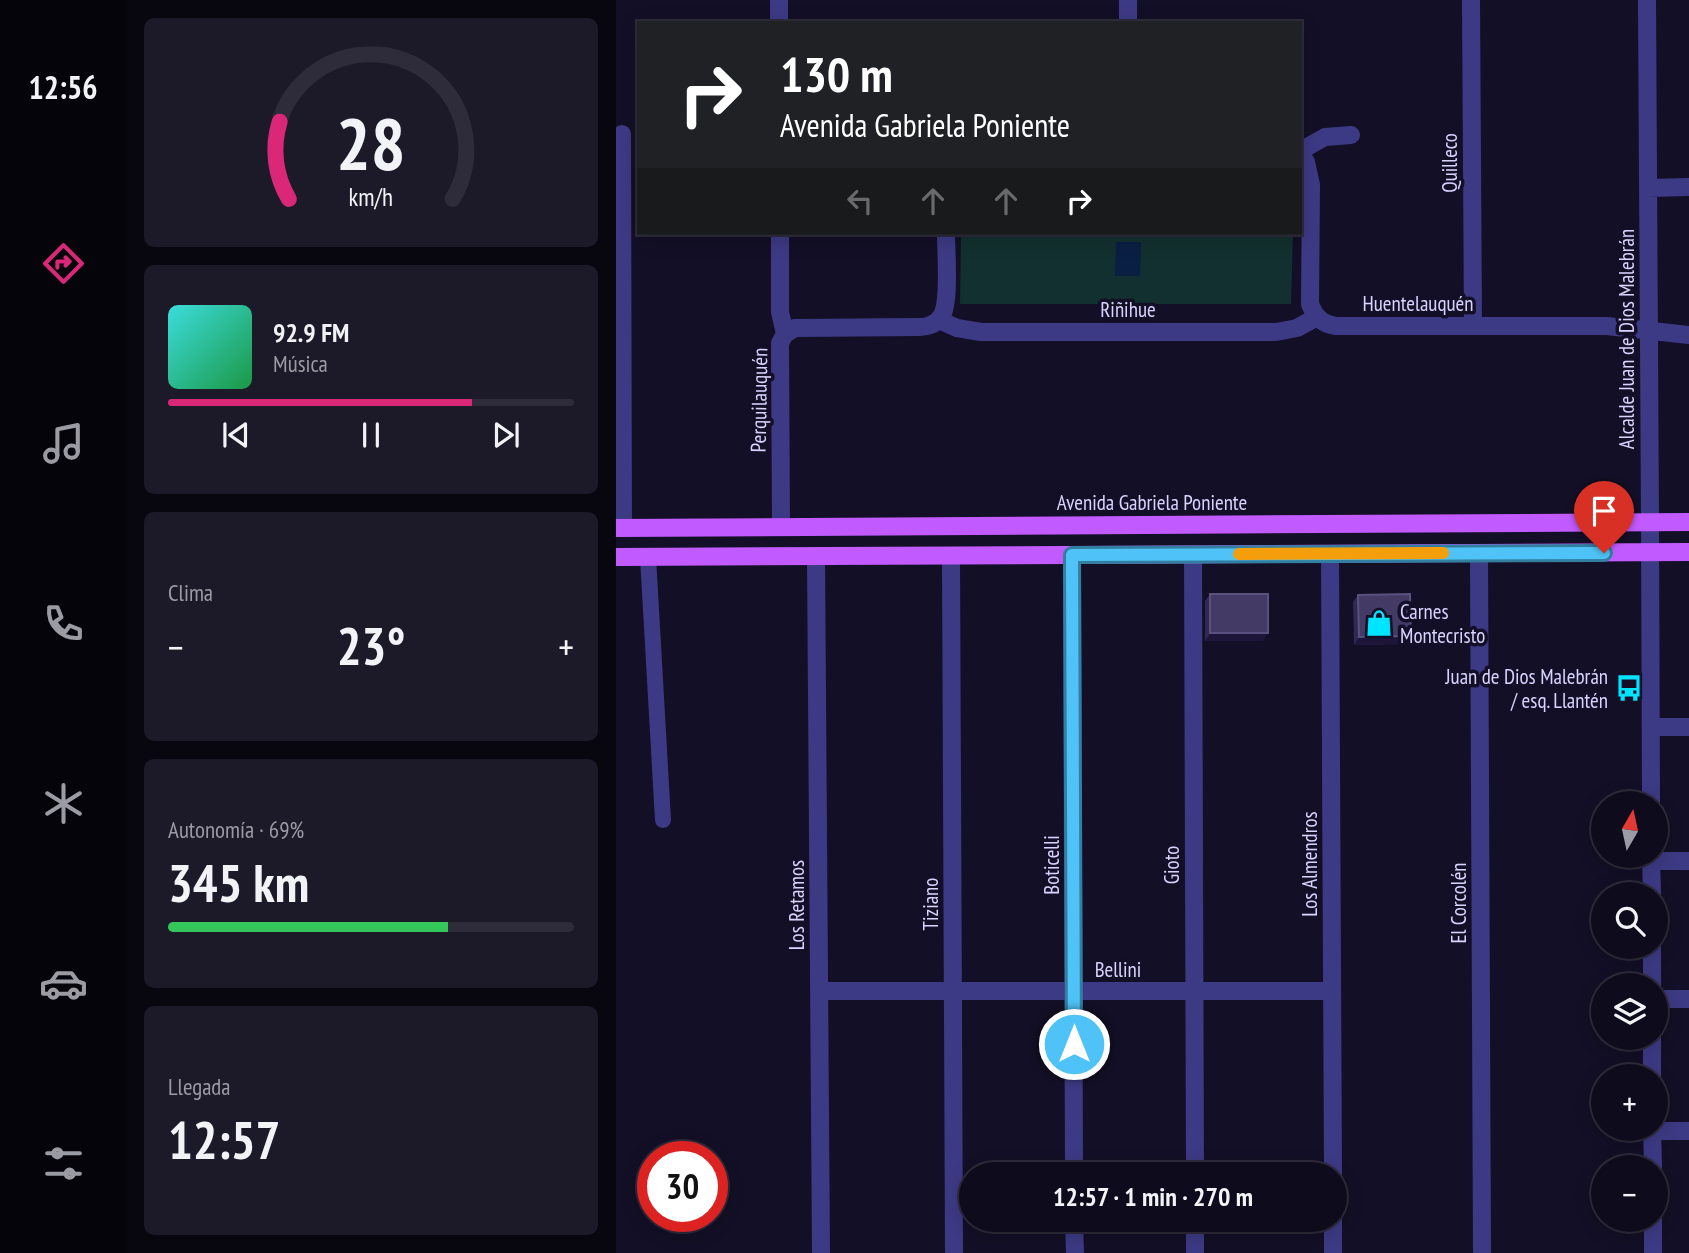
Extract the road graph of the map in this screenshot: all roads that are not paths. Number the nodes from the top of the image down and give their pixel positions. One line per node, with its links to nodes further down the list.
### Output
1 (779, 0): 5 (street)
2 (1128, 0): 6 (street)
3 (1471, 0): 17 (street, Quilleco)
4 (1647, 0): 12 (street, Alcalde Juan de Dios Malebrán)
5 (779, 21)
6 (1128, 21)
7 (625, 134): 24 (street)
8 (1351, 135): 9 (street)
9 (1302, 152)
10 (1302, 156): 15 (street)
11 (1689, 187): 12 (street)
12 (1648, 188): 18 (street, Alcalde Juan de Dios Malebrán)
13 (780, 235): 19 (street, Perquilauquén)
14 (946, 235): 16 (street)
15 (1317, 317): 16 (street, Riñihue); 17 (street, Huentelauquén)
16 (939, 320): 19 (street)
17 (1473, 326): 18 (street, Huentelauquén)
18 (1649, 331): 20 (street, Huentelauquén); 21 (street, Alcalde Juan de Dios Malebrán)
19 (785, 334): 23 (street, Perquilauquén)
20 (1689, 335)
21 (1650, 522): 22 (main road, Avenida Gabriela Poniente); 23 (main road, Avenida Gabriela Poniente); 25 (street, Alcalde Juan de Dios Malebrán)
22 (1689, 522)
23 (781, 527): 24 (main road, Avenida Gabriela Poniente)
24 (620, 528)
25 (1651, 552): 26 (main road); 27 (main road); 35 (street, Alcalde Juan de Dios Malebrán)
26 (1689, 552)
27 (1479, 553): 28 (main road); 62 (street, El Corcolén)
28 (1330, 554): 30 (main road); 44 (street, Los Almendros)
29 (1072, 555): 30 (main road); 32 (main road); 45 (street, Boticelli)
30 (1192, 555): 43 (street, Gioto)
31 (816, 556): 32 (main road); 34 (main road); 41 (street, Los Retamos)
32 (951, 556): 42 (street, Tiziano)
33 (616, 557): 34 (main road)
34 (648, 557): 38 (lane)
35 (1651, 727): 36 (street); 37 (street, Alcalde Juan de Dios Malebrán)
36 (1689, 727)
37 (1651, 791)
38 (663, 820)
39 (1668, 859): 40 (street)
40 (1689, 861)
41 (819, 991): 42 (street, Bellini); 57 (street, Los Retamos)
42 (953, 991): 45 (street, Bellini); 58 (street, Tiziano)
43 (1194, 991): 44 (street, Bellini); 45 (street, Bellini); 51 (street, Gioto)
44 (1332, 991): 52 (street, Los Almendros)
45 (1074, 992): 50 (street, Boticelli)
46 (1668, 999): 47 (street)
47 (1689, 999)
48 (1668, 1130): 49 (street)
49 (1689, 1131)
50 (1074, 1162)
51 (1195, 1162)
52 (1333, 1162)
53 (1074, 1232): 59 (street)
54 (1195, 1232): 60 (street)
55 (1333, 1232): 61 (street)
56 (1653, 1232): 63 (street)
57 (821, 1253)
58 (954, 1253)
59 (1075, 1253)
60 (1195, 1253)
61 (1334, 1253)
62 (1482, 1253)
63 (1653, 1253)

